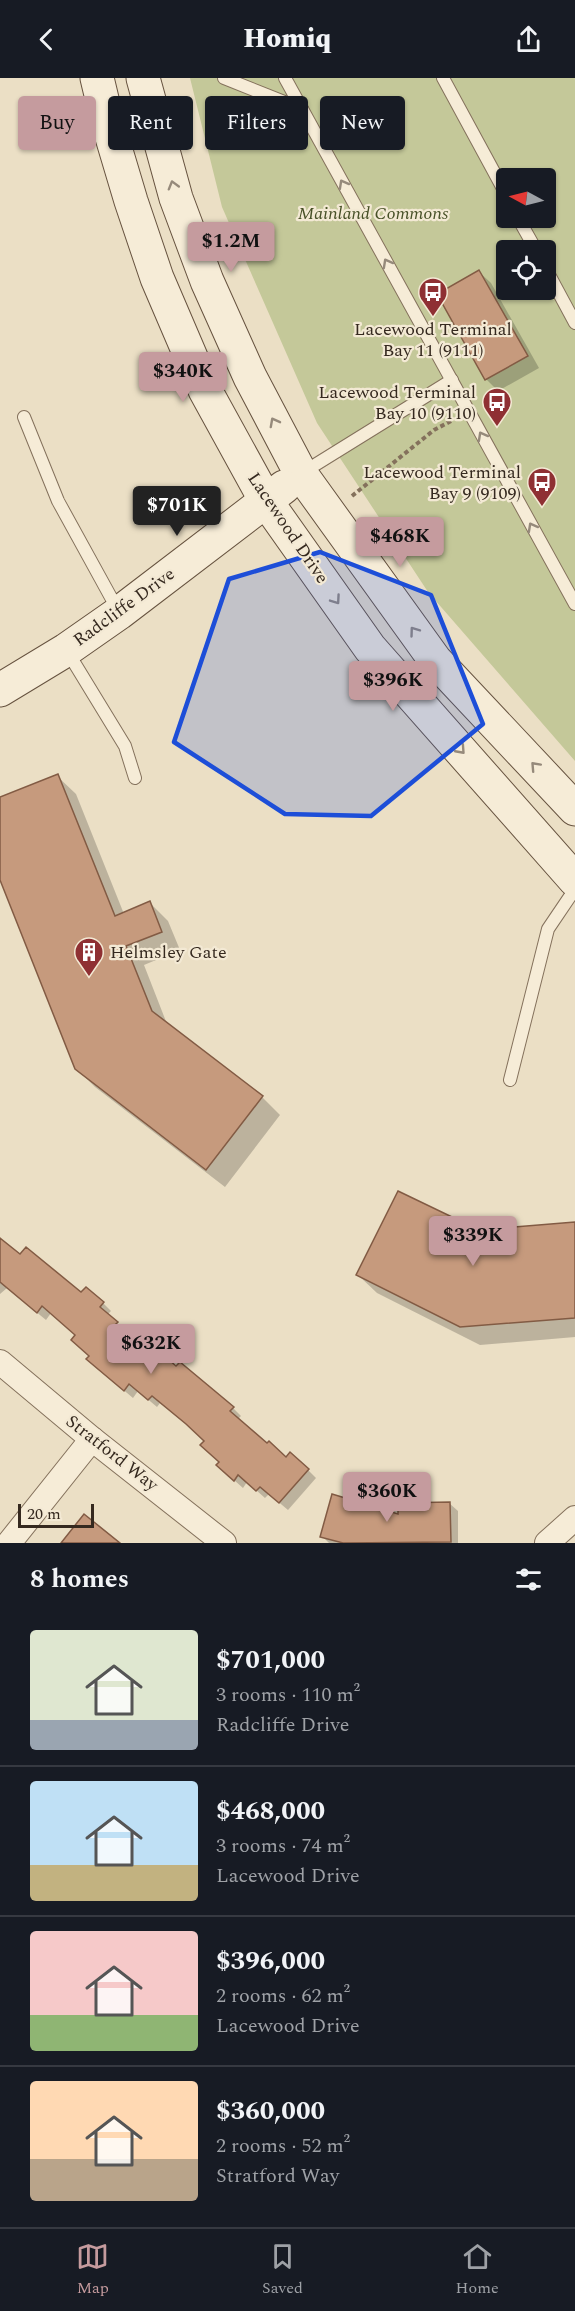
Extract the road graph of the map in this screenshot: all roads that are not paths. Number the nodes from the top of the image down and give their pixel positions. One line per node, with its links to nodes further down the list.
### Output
1 (97, 78): 15 (main road, Lacewood Drive)
2 (143, 78): 14 (main road, one-way to 2)
3 (224, 78): 6 (lane)
4 (285, 78): 7 (lane)
5 (443, 78): 9 (lane)
6 (269, 96)
7 (295, 96)
8 (308, 120): 12 (lane, one-way to 8)
9 (496, 176)
10 (556, 287): 11 (lane)
11 (575, 322)
12 (452, 381): 14 (lane); 16 (lane, one-way to 12)
13 (24, 417): 17 (lane)
14 (301, 474): 15 (main road, Radcliffe Drive); 21 (main road, one-way to 14)
15 (266, 501): 17 (main road, Radcliffe Drive); 22 (main road, Lacewood Drive, one-way to 22)
16 (575, 604)
17 (119, 613): 18 (main road, Radcliffe Drive)
18 (66, 650): 19 (main road, Radcliffe Drive); 20 (lane)
19 (0, 690)
20 (135, 778)
21 (575, 809)
22 (575, 880)
23 (575, 889): 24 (lane)
24 (510, 1080)
25 (0, 1362): 26 (street, Stratford Way)
26 (92, 1439): 29 (street); 30 (street, Stratford Way)
27 (575, 1518): 28 (street)
28 (553, 1542)
29 (9, 1543)
30 (224, 1543)

